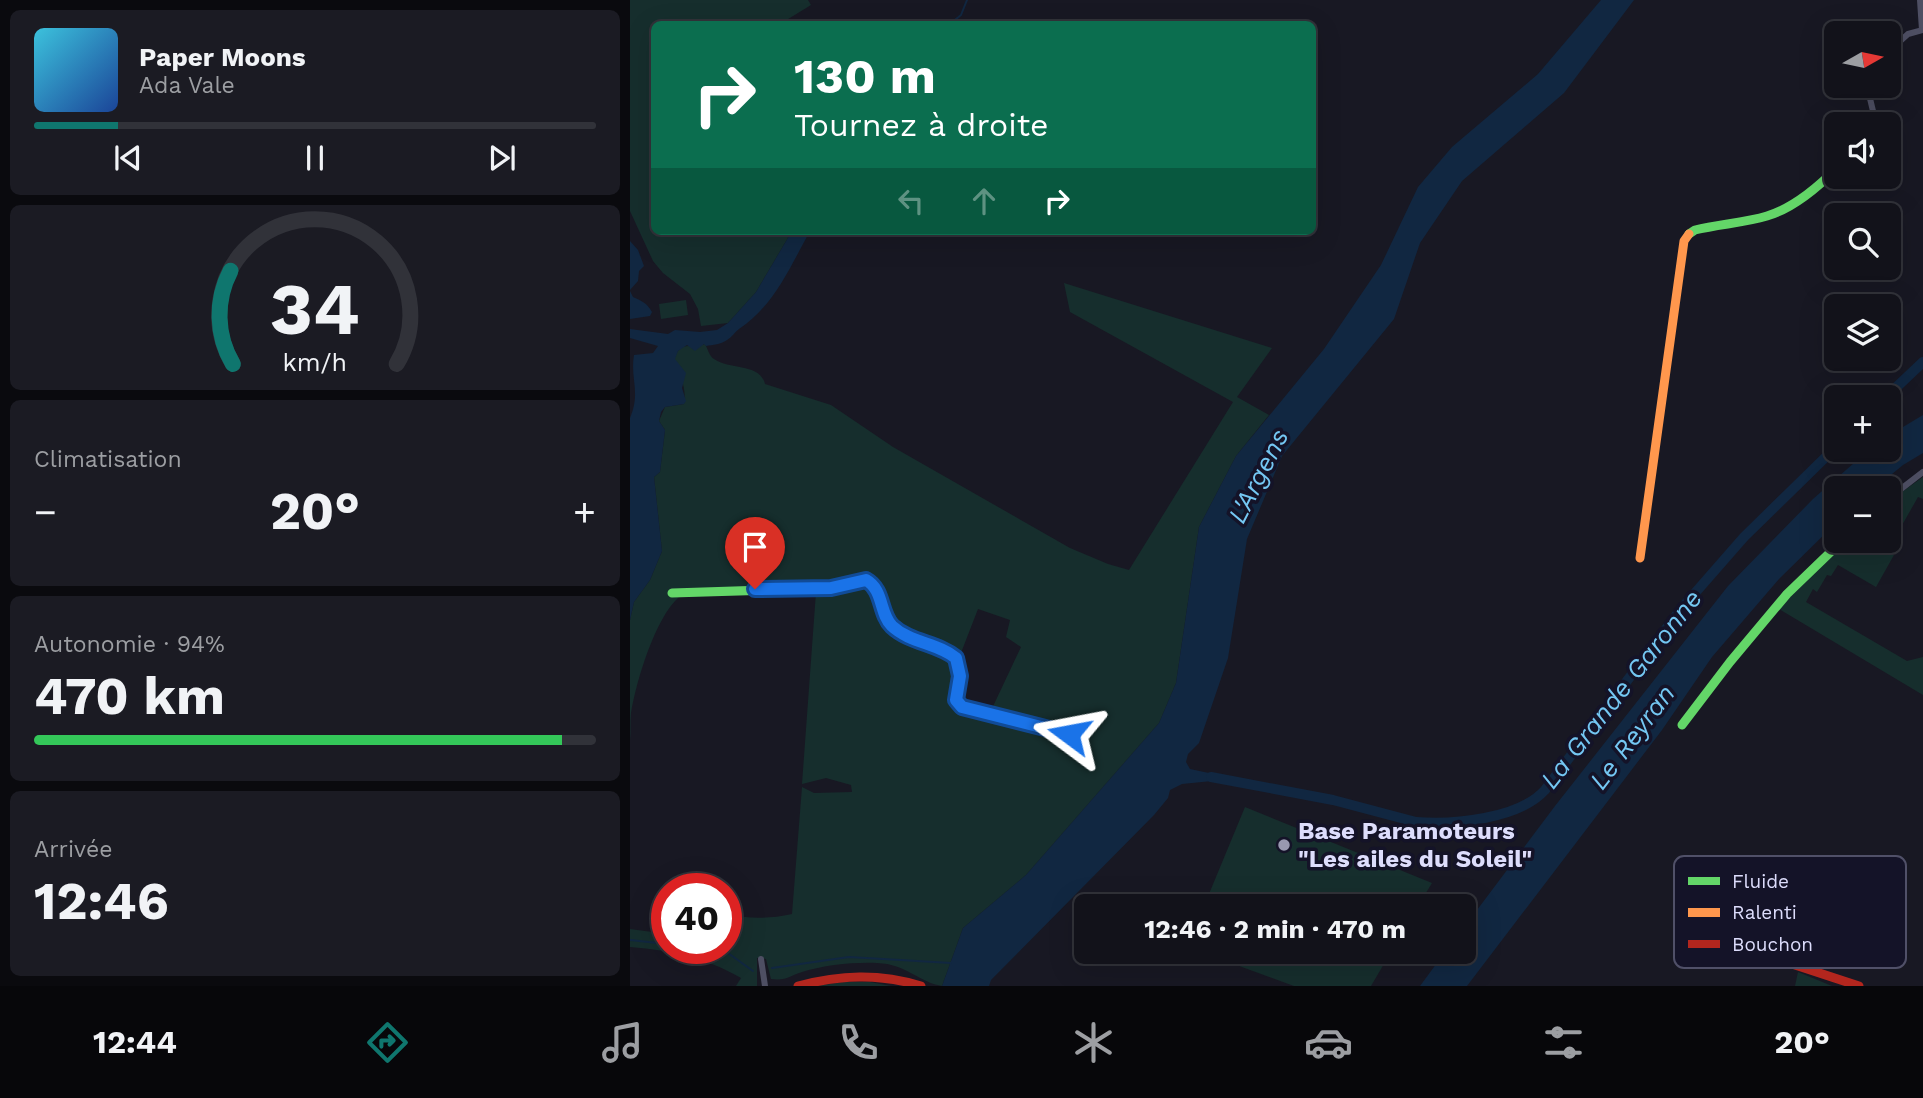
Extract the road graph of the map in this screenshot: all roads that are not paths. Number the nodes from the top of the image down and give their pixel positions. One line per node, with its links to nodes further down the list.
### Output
1 (1920, 0): 2 (street)
2 (1922, 30): 3 (street)
3 (1901, 40)
4 (1824, 179): 8 (street)
5 (1923, 472): 6 (street)
6 (1901, 489)
7 (1830, 553): 10 (street)
8 (1640, 558)
9 (672, 593): 11 (street)
10 (1682, 724)
11 (1069, 734)
12 (761, 959): 14 (street)
13 (1804, 968): 19 (street)
14 (764, 974): 15 (street); 16 (street)
15 (765, 986)
16 (771, 986)
17 (798, 986): 18 (street)
18 (921, 986)
19 (1859, 986)

